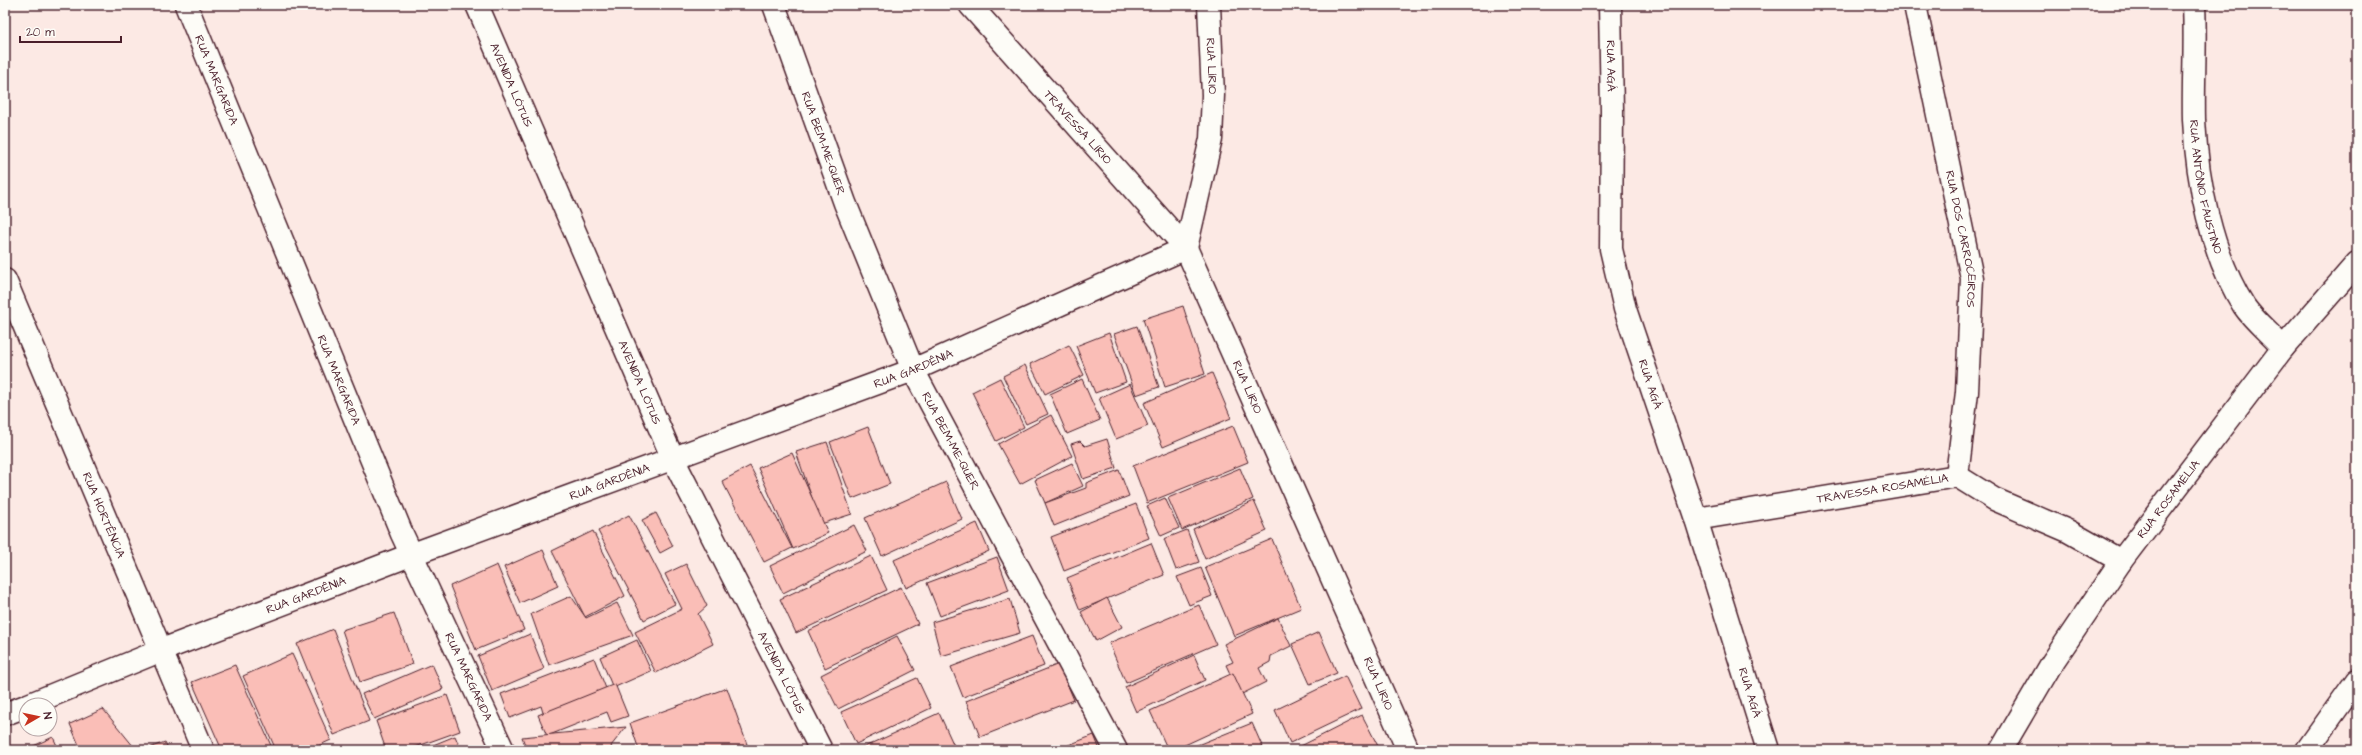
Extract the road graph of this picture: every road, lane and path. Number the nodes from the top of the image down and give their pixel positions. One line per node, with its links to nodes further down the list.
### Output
1 (186, 5): 17 (street, RUA MARGARIDA)
2 (477, 5): 14 (street, AVENIDA LÓTUS)
3 (774, 5): 13 (street, RUA BEM-ME-QUER)
4 (970, 5): 9 (street, TRAVESSA LÍRIO)
5 (1209, 5): 9 (street, RUA LÍRIO)
6 (1610, 5): 16 (street, RUA AGÁ)
7 (1915, 5): 15 (street, RUA DOS CARROCEIROS)
8 (2194, 5): 12 (street, RUA ANTÔNIO FAUSTINO)
9 (1186, 248): 13 (street, RUA GARDÊNIA); 28 (street, RUA LÍRIO)
10 (2357, 263): 12 (street, RUA ROSAMÉLIA)
11 (5, 280): 19 (street, RUA HORTÊNCIA)
12 (2283, 348): 18 (street, RUA ROSAMÉLIA)
13 (913, 370): 14 (street, RUA GARDÊNIA); 27 (street, RUA BEM-ME-QUER)
14 (673, 459): 17 (street, RUA GARDÊNIA); 26 (street, AVENIDA LÓTUS)
15 (1957, 476): 16 (street, TRAVESSA ROSAMÉLIA); 18 (street, TRAVESSA ROSAMÉLIA)
16 (1696, 519): 29 (street, RUA AGÁ)
17 (413, 554): 19 (street, RUA GARDÊNIA); 25 (street, RUA MARGARIDA)
18 (2121, 561): 30 (street, RUA ROSAMÉLIA)
19 (162, 650): 21 (street, RUA GARDÊNIA); 24 (street, RUA HORTÊNCIA)
20 (2357, 680): 31 (street)
21 (47, 697)
22 (18, 709): 23 (street, RUA GARDÊNIA)
23 (5, 714)
24 (203, 750)
25 (503, 750)
26 (821, 750)
27 (1116, 750)
28 (1408, 750)
29 (1768, 750)
30 (2001, 750)
31 (2307, 750)

